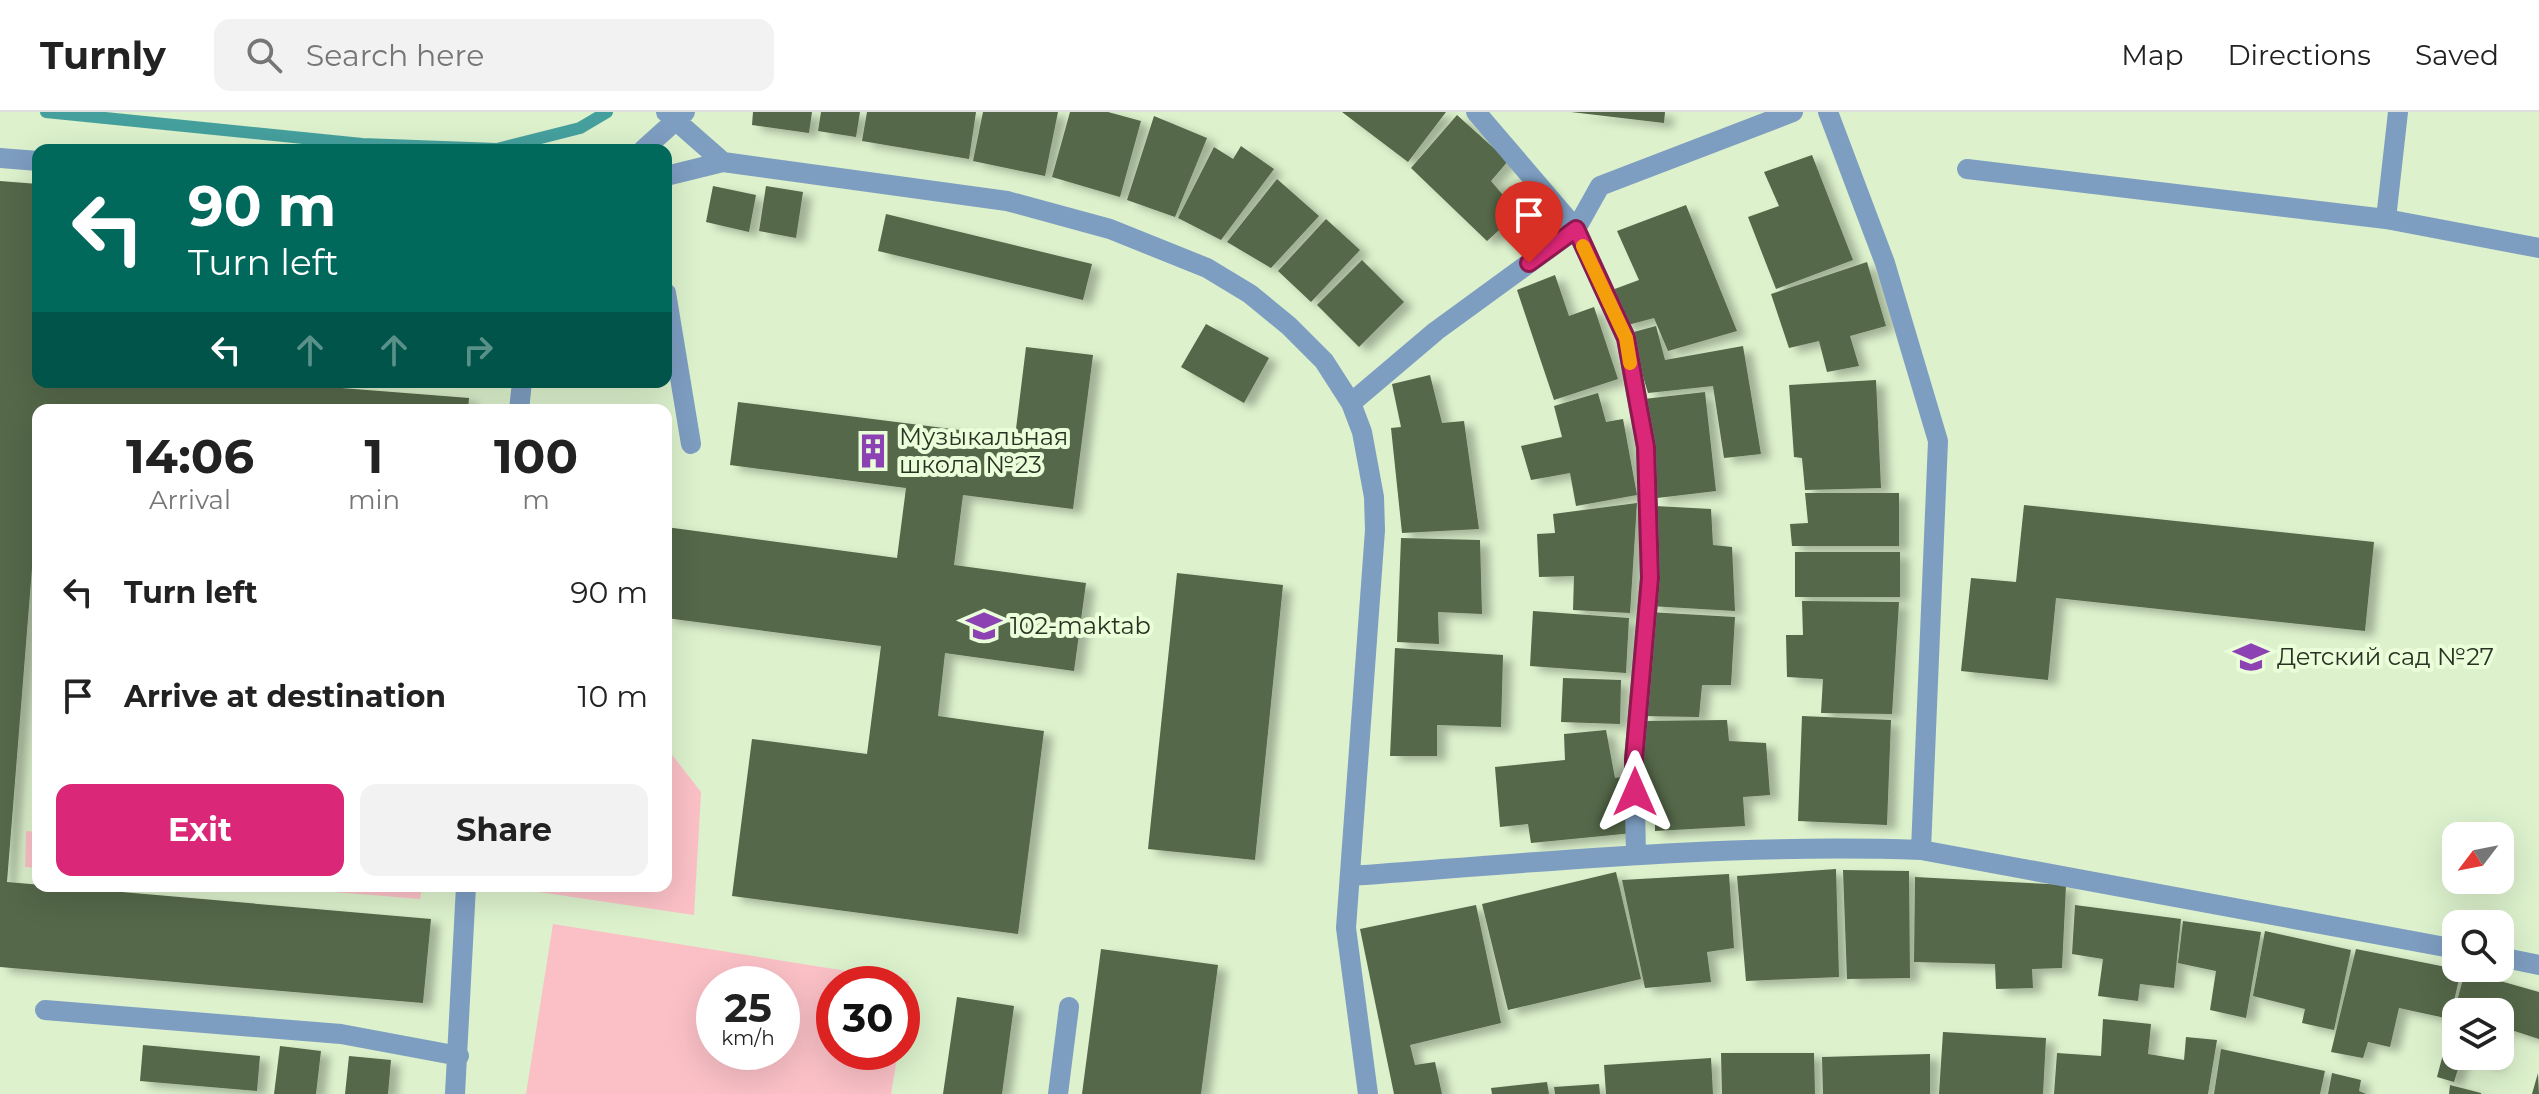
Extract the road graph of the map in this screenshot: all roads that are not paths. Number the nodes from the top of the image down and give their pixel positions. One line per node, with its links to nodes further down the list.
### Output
1 (1476, 112): 13 (street)
2 (1793, 112): 13 (street)
3 (1828, 112): 18 (street)
4 (2398, 112): 12 (street)
5 (676, 115): 6 (street); 9 (street)
6 (649, 144)
7 (0, 158): 8 (street)
8 (32, 161)
9 (723, 162): 11 (street); 16 (street)
10 (1967, 169): 12 (street)
11 (672, 175)
12 (2386, 219): 14 (street)
13 (1576, 229): 16 (street); 19 (street)
14 (2539, 248)
15 (672, 329): 17 (street)
16 (1351, 403): 20 (street)
17 (691, 444)
18 (1921, 850): 19 (street); 22 (street)
19 (1636, 855): 20 (street)
20 (1352, 876): 30 (street)
21 (466, 892): 27 (street)
22 (2442, 946)
23 (2514, 960): 24 (street)
24 (2539, 965)
25 (1069, 1007): 29 (street)
26 (45, 1010): 27 (street)
27 (459, 1056): 28 (street)
28 (455, 1094)
29 (1058, 1094)
30 (1368, 1094)

